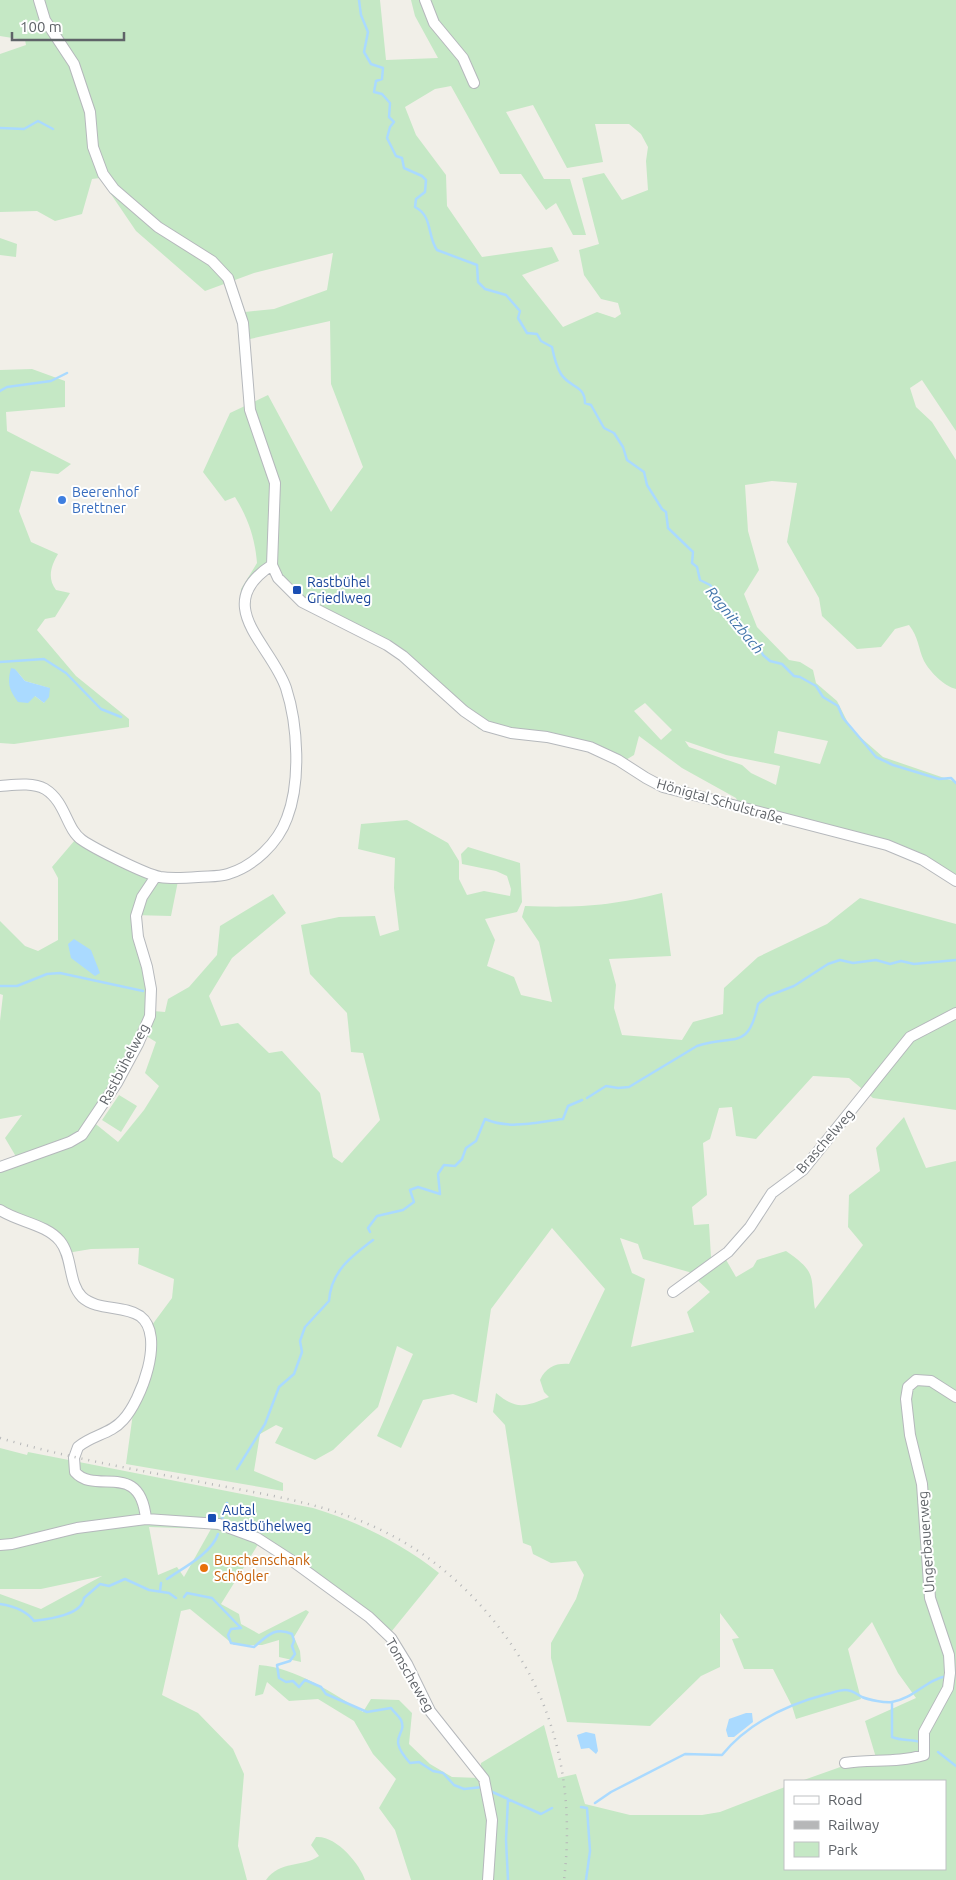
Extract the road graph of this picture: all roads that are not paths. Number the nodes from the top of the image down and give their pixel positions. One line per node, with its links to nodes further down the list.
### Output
1 (39, 0): 4 (street)
2 (425, 0): 3 (street)
3 (474, 83)
4 (272, 565): 6 (street); 7 (street, Hönigtal Schulstraße)
5 (0, 786): 6 (street)
6 (156, 876): 9 (street, Rastbühelweg)
7 (956, 881)
8 (956, 1013): 11 (street, Braschelweg)
9 (0, 1167)
10 (0, 1210): 13 (street)
11 (673, 1292)
12 (956, 1397): 15 (street, Ungerbauerweg)
13 (146, 1519): 14 (street, Tomscheweg); 16 (street, Tomscheweg)
14 (0, 1544)
15 (845, 1763)
16 (488, 1880)

